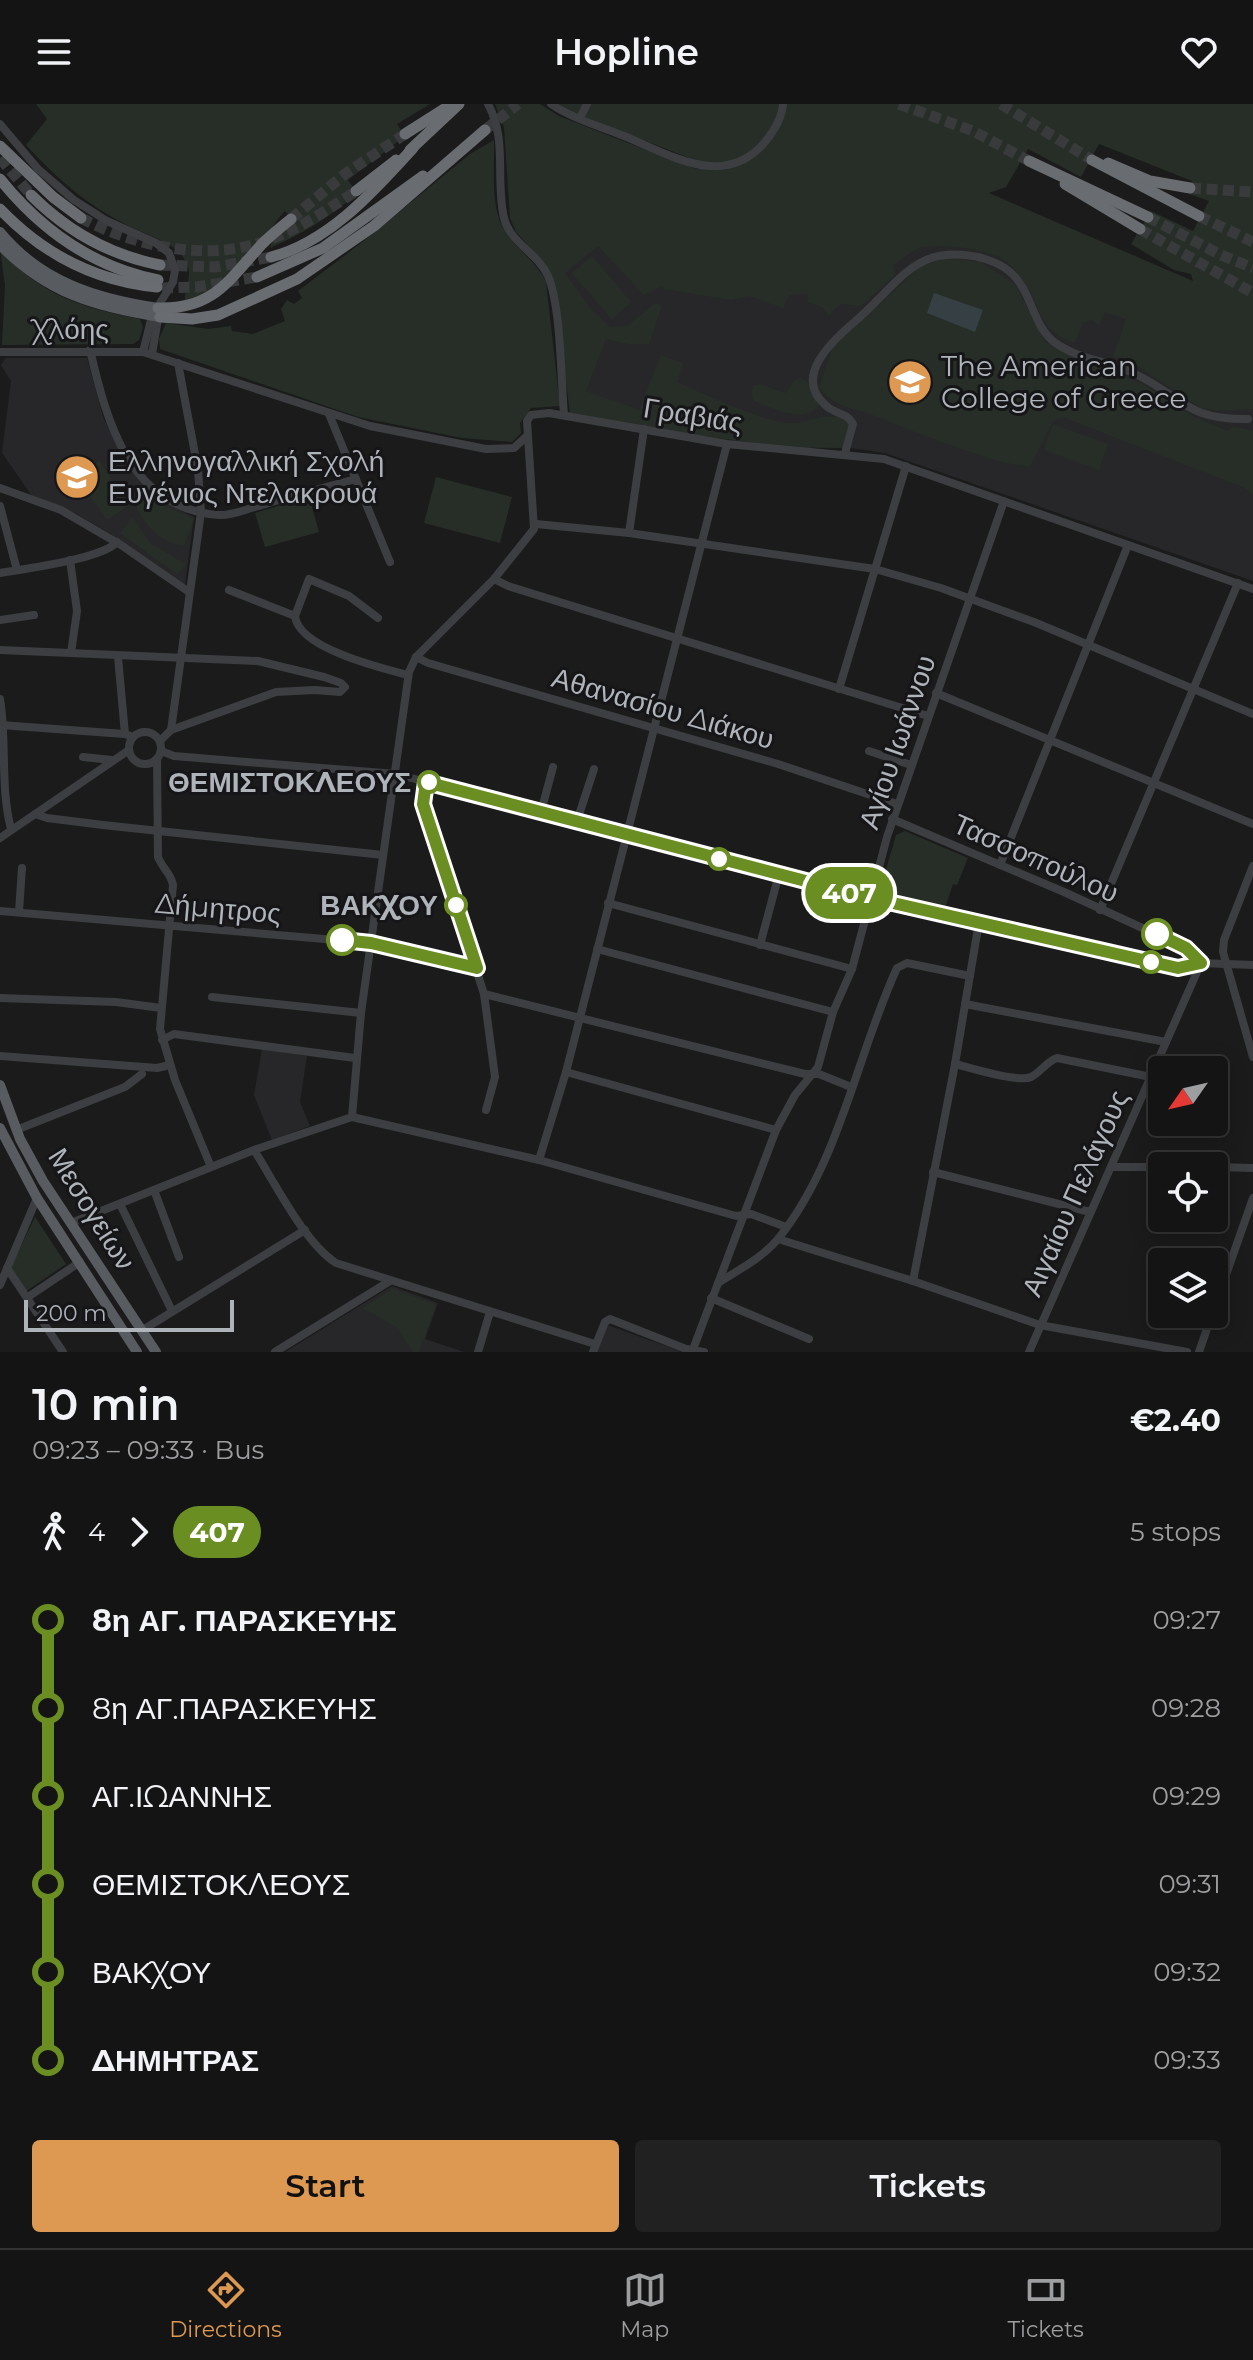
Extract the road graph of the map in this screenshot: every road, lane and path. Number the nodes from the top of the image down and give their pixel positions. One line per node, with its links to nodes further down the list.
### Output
1 (452, 104): 9 (highway)
2 (459, 104): 11 (highway)
3 (488, 104): 35 (street)
4 (551, 104): 7 (street)
5 (587, 104): 7 (street)
6 (783, 104): 7 (street)
7 (580, 118)
8 (0, 124): 29 (street)
9 (405, 134)
10 (0, 146): 21 (highway)
11 (413, 148): 16 (highway); 26 (highway)
12 (1029, 161): 13 (highway)
13 (1047, 170): 20 (highway); 23 (highway)
14 (0, 179): 18 (highway)
15 (1190, 188): 19 (highway)
16 (356, 191)
17 (31, 195): 27 (highway)
18 (1, 210)
19 (1199, 216)
20 (1148, 217)
21 (81, 218)
22 (291, 219): 29 (highway)
23 (1140, 229)
24 (0, 232): 29 (main road)
25 (0, 245): 29 (main road)
26 (271, 257)
27 (160, 265)
28 (257, 277): 29 (highway)
29 (157, 314): 32 (street)
30 (90, 350): 31 (street, Χλόης); 32 (street, Χλόης); 46 (street)
31 (0, 352)
32 (148, 353): 33 (street, Γραβιάς)
33 (178, 363): 34 (street, Γραβιάς); 46 (street)
34 (329, 414): 38 (street, Γραβιάς); 42 (street)
35 (564, 415): 37 (street, Γραβιάς); 38 (street, Γραβιάς)
36 (1248, 419): 40 (street)
37 (644, 429): 39 (street, Γραβιάς); 48 (street)
38 (528, 435): 47 (street)
39 (727, 444): 40 (street, Γραβιάς); 50 (street)
40 (845, 453): 41 (street, Γραβιάς)
41 (906, 466): 44 (street, Γραβιάς); 54 (street)
42 (356, 479): 46 (street); 53 (street)
43 (0, 488): 49 (street)
44 (1004, 501): 51 (street, Γραβιάς); 62 (street, Αγίου Ιωάννου)
45 (0, 506): 55 (street)
46 (201, 512): 61 (street)
47 (536, 524): 48 (street); 57 (street)
48 (629, 533): 50 (street)
49 (117, 542): 52 (street); 61 (street)
50 (703, 543): 54 (street); 67 (street)
51 (1128, 545): 58 (street, Γραβιάς); 68 (street)
52 (70, 560): 55 (street); 70 (street)
53 (390, 562)
54 (875, 569): 62 (street); 75 (street)
55 (17, 570): 56 (street)
56 (0, 573)
57 (494, 579): 67 (street); 73 (street)
58 (1238, 583): 59 (street, Γραβιάς); 76 (street)
59 (1253, 589)
60 (229, 590): 64 (street)
61 (189, 592): 72 (street)
62 (969, 598): 68 (street); 77 (street, Αγίου Ιωάννου)
63 (34, 615): 66 (street)
64 (295, 616): 65 (street); 74 (street)
65 (378, 618)
66 (0, 620)
67 (677, 640): 75 (street); 82 (street)
68 (1087, 644): 76 (street); 85 (street)
69 (0, 650): 70 (street)
70 (71, 653): 71 (street)
71 (118, 657): 72 (street); 84 (street)
72 (180, 657): 83 (street); 83 (street)
73 (416, 657): 74 (street); 82 (street, Αθανασίου Διάκου)
74 (408, 675): 94 (street)
75 (839, 689): 80 (street)
76 (1195, 690): 79 (street); 96 (street)
77 (936, 693): 80 (street, Αγίου Ιωάννου); 85 (street)
78 (0, 699): 81 (street)
79 (1253, 714)
80 (928, 716): 97 (street, Αγίου Ιωάννου)
81 (2, 725): 84 (street); 103 (street)
82 (655, 728): 97 (street, Αθανασίου Διάκου); 105 (street)
83 (171, 730): 87 (street)
84 (129, 736): 86 (street); 87 (street)
85 (1049, 738): 96 (street); 108 (street)
86 (129, 750): 87 (street); 90 (street)
87 (159, 750): 94 (street); 104 (street)
88 (869, 751): 91 (street)
89 (83, 757): 90 (street)
90 (113, 760): 99 (street)
91 (908, 764)
92 (553, 767): 98 (street)
93 (594, 769): 101 (street)
94 (396, 774): 95 (street); 107 (street)
95 (426, 782): 98 (street); 125 (street)
96 (1154, 783): 102 (street); 114 (street)
97 (897, 804): 100 (street, Αγίου Ιωάννου)
98 (541, 812): 101 (street)
99 (35, 814): 103 (street); 104 (street)
100 (892, 819): 108 (street, Τασσοπούλου); 112 (street, Αγίου Ιωάννου)
101 (577, 821): 105 (street)
102 (1253, 824)
103 (11, 829): 106 (street)
104 (159, 829): 107 (street); 118 (street)
105 (627, 834): 111 (street); 113 (street)
106 (0, 838)
107 (383, 855): 119 (street)
108 (1000, 865): 114 (street, Τασσοπούλου)
109 (1253, 866): 123 (street)
110 (22, 868): 116 (street)
111 (779, 874): 112 (street); 120 (street)
112 (871, 898): 117 (street); 126 (street, Αγίου Ιωάννου)
113 (608, 903): 120 (street); 121 (street)
114 (1100, 910): 122 (street, Τασσοπούλου)
115 (0, 911): 116 (street, Δήμητρος)
116 (19, 912): 118 (street, Δήμητρος)
117 (979, 922): 122 (street); 127 (street)
118 (169, 926): 119 (street, Δήμητρος); 132 (street)
119 (371, 943): 125 (street, Δήμητρος); 134 (street)
120 (760, 945): 126 (street)
121 (597, 949): 133 (street); 135 (street)
122 (1201, 963): 123 (street); 137 (street, Αιγαίου Πελάγους)
123 (1225, 965): 124 (street); 140 (street)
124 (1253, 965)
125 (477, 968): 128 (street)
126 (852, 969): 133 (street, Αγίου Ιωάννου)
127 (970, 976): 131 (street); 150 (street)
128 (484, 994): 135 (street); 151 (street)
129 (212, 997): 134 (street)
130 (0, 998): 132 (street)
131 (965, 1004): 137 (street); 142 (street)
132 (161, 1008): 136 (street)
133 (833, 1012): 146 (street, Αγίου Ιωάννου)
134 (361, 1013): 141 (street)
135 (579, 1016): 144 (street); 146 (street)
136 (162, 1040): 141 (street); 143 (street)
137 (1166, 1042): 139 (street, Αιγαίου Πελάγους)
138 (0, 1056): 143 (street)
139 (1160, 1056)
140 (1253, 1057)
141 (355, 1058): 152 (street)
142 (955, 1064): 147 (street); 163 (street)
143 (170, 1065): 158 (street)
144 (566, 1072): 155 (street); 157 (street)
145 (142, 1074): 153 (street)
146 (812, 1074): 150 (street); 155 (street, Αγίου Ιωάννου)
147 (1148, 1076)
148 (1148, 1084): 159 (street, Αιγαίου Πελάγους)
149 (0, 1085): 153 (main road, Μεσογείων)
150 (851, 1087): 171 (street)
151 (486, 1110)
152 (352, 1117): 156 (street); 157 (street)
153 (15, 1128): 154 (street); 170 (main road, Μεσογείων)
154 (0, 1130): 165 (main road, Μεσογείων)
155 (776, 1130): 169 (street, Αγίου Ιωάννου)
156 (254, 1150): 158 (street); 172 (street)
157 (539, 1160): 169 (street)
158 (211, 1167): 164 (street)
159 (1111, 1167): 160 (street); 168 (street, Αιγαίου Πελάγους)
160 (1148, 1167)
161 (1228, 1167): 162 (street)
162 (1253, 1168)
163 (933, 1172): 168 (street); 179 (street)
164 (154, 1190): 167 (street); 174 (street)
165 (37, 1198): 175 (main road, Μεσογείων); 176 (street)
166 (1253, 1198): 177 (street)
167 (120, 1204): 170 (street); 184 (street)
168 (1090, 1212): 186 (street, Αιγαίου Πελάγους)
169 (744, 1215): 171 (street); 180 (street, Αγίου Ιωάννου)
170 (71, 1223): 188 (main road, Μεσογείων)
171 (786, 1227): 173 (street)
172 (305, 1230): 178 (street); 184 (street)
173 (778, 1239): 179 (street); 180 (street)
174 (179, 1257)
175 (80, 1262): 182 (street); 191 (main road, Μεσογείων)
176 (7, 1268): 181 (street); 182 (street)
177 (1228, 1269)
178 (390, 1281): 185 (street); 195 (street)
179 (913, 1281): 186 (street)
180 (717, 1283): 183 (street, Αγίου Ιωάννου)
181 (0, 1285)
182 (28, 1297): 193 (street)
183 (711, 1298): 189 (street); 192 (street, Αγίου Ιωάννου)
184 (172, 1311): 188 (street)
185 (490, 1312): 190 (street); 196 (street)
186 (1040, 1325): 198 (street, Αιγαίου Πελάγους); 199 (street)
187 (1207, 1328): 200 (street)
188 (141, 1331): 194 (main road, Μεσογείων)
189 (809, 1339)
190 (594, 1348): 192 (street)
191 (133, 1350)
192 (692, 1351): 197 (street)
193 (63, 1352)
194 (156, 1352)
195 (275, 1352)
196 (478, 1352)
197 (704, 1352)
198 (1029, 1352)
199 (1187, 1352)
200 (1199, 1352)

